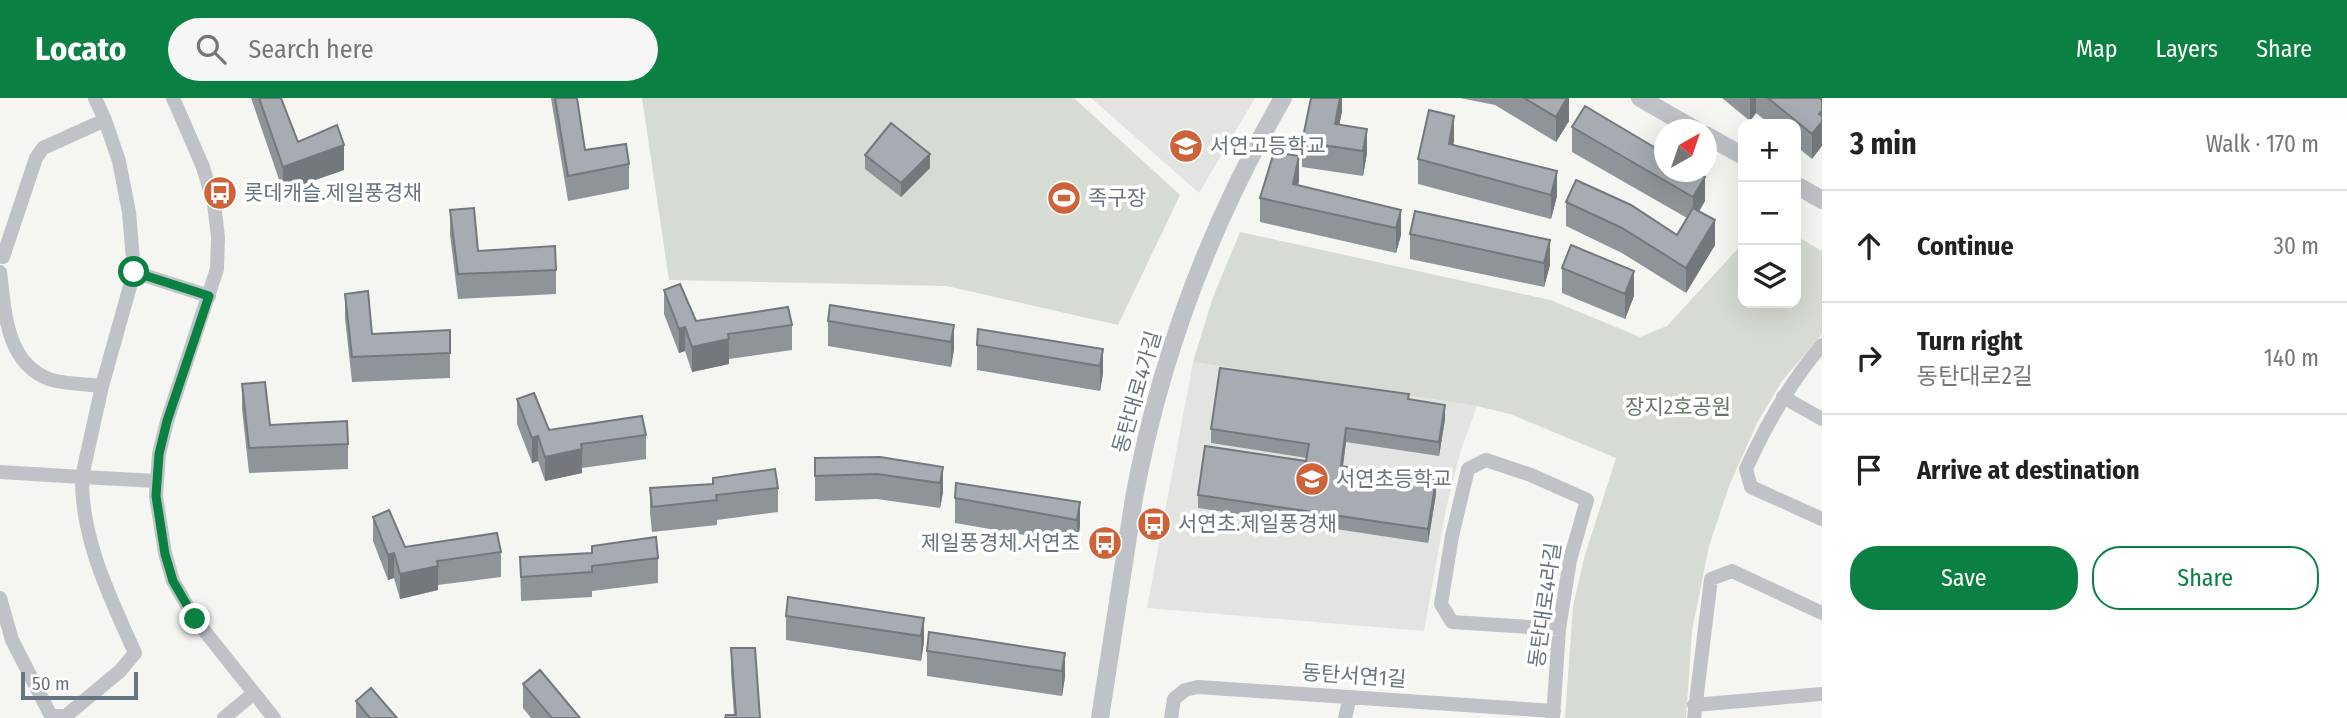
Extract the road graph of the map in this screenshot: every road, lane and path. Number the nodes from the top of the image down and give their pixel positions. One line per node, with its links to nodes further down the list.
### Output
1 (95, 98): 6 (street)
2 (173, 98): 13 (street)
3 (1283, 98): 32 (street, 동탄대로4가길)
4 (1640, 98): 5 (street)
5 (1677, 119)
6 (105, 120): 11 (street); 12 (street)
7 (1717, 141): 8 (street)
8 (1738, 153)
9 (1801, 189): 10 (street)
10 (1822, 200)
11 (1, 263): 15 (street)
12 (134, 272): 13 (street); 15 (street)
13 (209, 296): 20 (street)
14 (1822, 345): 16 (street)
15 (102, 386): 19 (street)
16 (1783, 397): 17 (street); 21 (street)
17 (1822, 419)
18 (0, 472): 19 (street)
19 (82, 477): 20 (street); 22 (street)
20 (157, 481): 25 (street)
21 (1822, 519)
22 (0, 598)
23 (1822, 613): 28 (street)
24 (1559, 629): 24 (street, 동탄대로4라길); 29 (street, 동탄대로4라길)
25 (254, 693): 30 (street); 31 (street)
26 (1822, 694): 28 (street)
27 (1350, 697): 29 (street, 동탄서연1길); 33 (street, 동탄서연1길); 34 (street)
28 (1694, 711)
29 (1553, 715)
30 (224, 718)
31 (274, 718)
32 (1100, 718)
33 (1171, 718)
34 (1345, 718)

